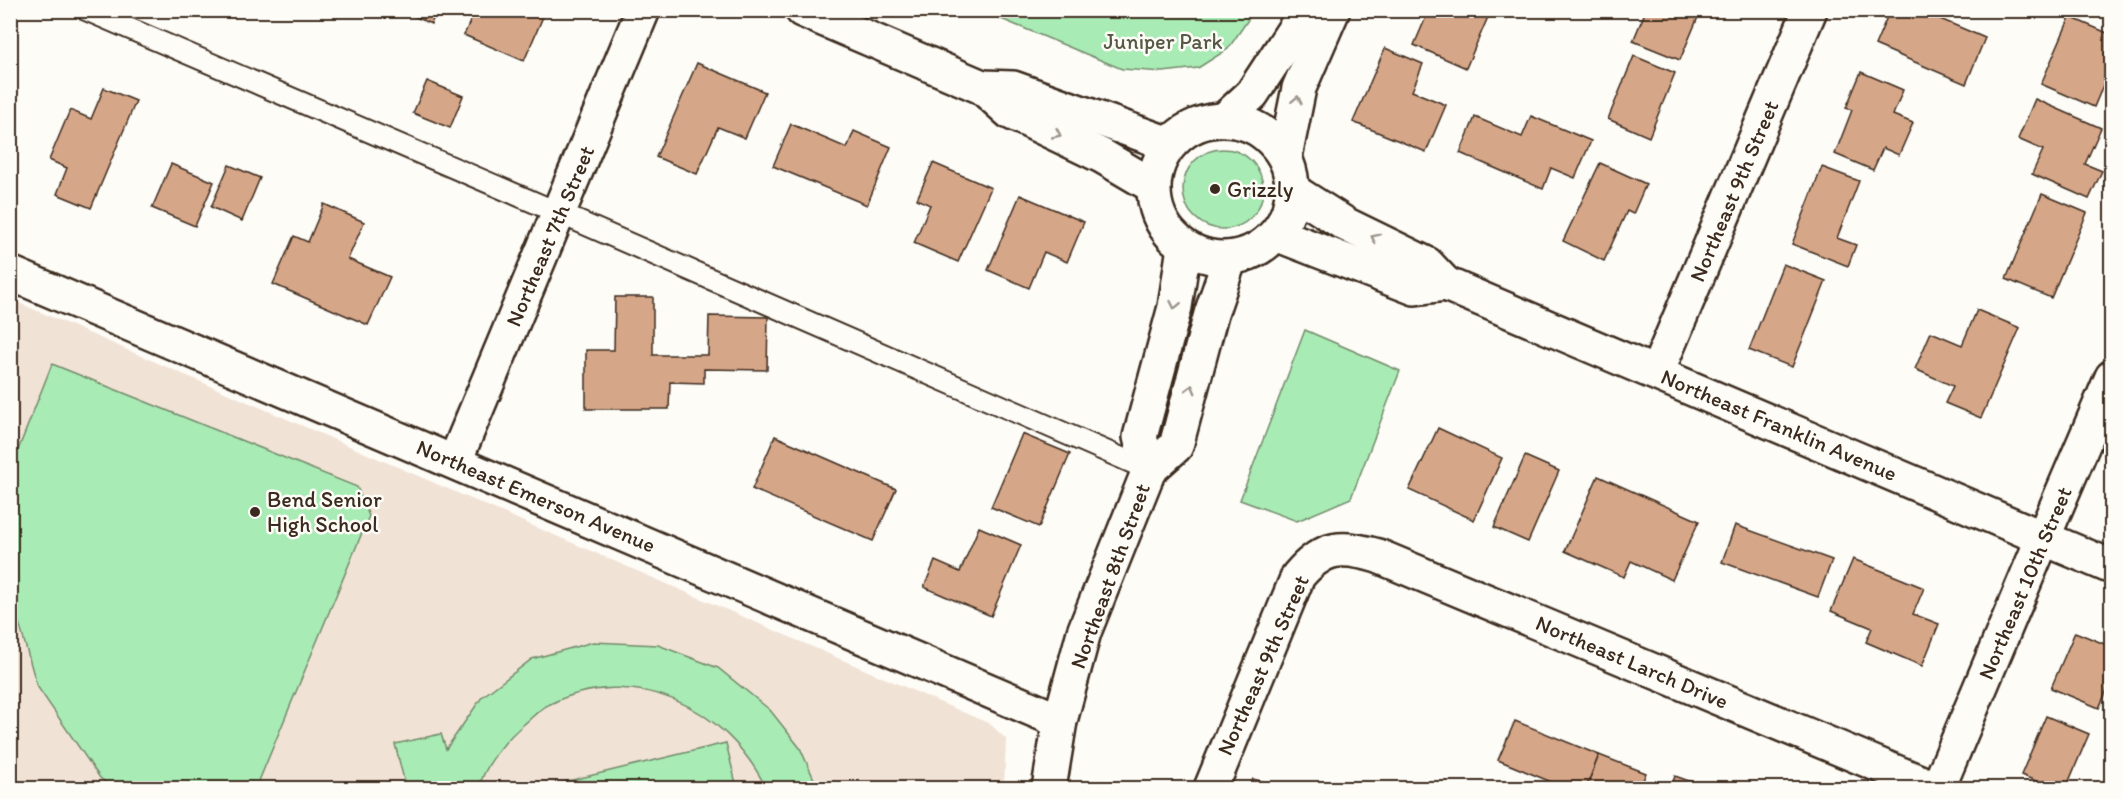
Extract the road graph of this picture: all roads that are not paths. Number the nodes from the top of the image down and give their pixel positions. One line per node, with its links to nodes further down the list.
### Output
1 (86, 10): 13 (lane)
2 (644, 10): 13 (street, Northeast 7th Street)
3 (802, 10): 7 (street)
4 (1307, 10): 8 (street)
5 (1333, 10): 10 (street, one-way to 5)
6 (1810, 10): 19 (street, Northeast 9th Street)
7 (982, 87): 9 (street); 11 (street, one-way to 11)
8 (1225, 119): 9 (street); 10 (street)
9 (1169, 144): 11 (street)
10 (1284, 157): 12 (street)
11 (1153, 186): 15 (street)
12 (1293, 191): 14 (street); 18 (street, Northeast Franklin Avenue, one-way to 12)
13 (560, 213): 21 (street, Northeast 7th Street); 22 (lane)
14 (1276, 234): 16 (street); 18 (street, Northeast Franklin Avenue)
15 (1184, 247): 16 (street); 22 (street, Northeast 8th Street, one-way to 22)
16 (1230, 258): 22 (street, Northeast 8th Street, one-way to 16)
17 (10, 273): 21 (street, Northeast Emerson Avenue)
18 (1446, 284): 19 (street, Northeast Franklin Avenue)
19 (1657, 372): 23 (street, Northeast Franklin Avenue)
20 (2112, 377): 23 (street, Northeast 10th Street)
21 (455, 461): 26 (street, Northeast Emerson Avenue)
22 (1149, 470): 26 (street, Northeast 8th Street)
23 (2043, 538): 25 (street, Northeast Franklin Avenue); 29 (street, Northeast 10th Street)
24 (1328, 552): 28 (street, Northeast 9th Street); 29 (street, Northeast Larch Drive)
25 (2112, 567)
26 (1060, 721): 27 (street, Northeast 8th Street)
27 (1049, 789)
28 (1211, 789)
29 (1936, 789)

